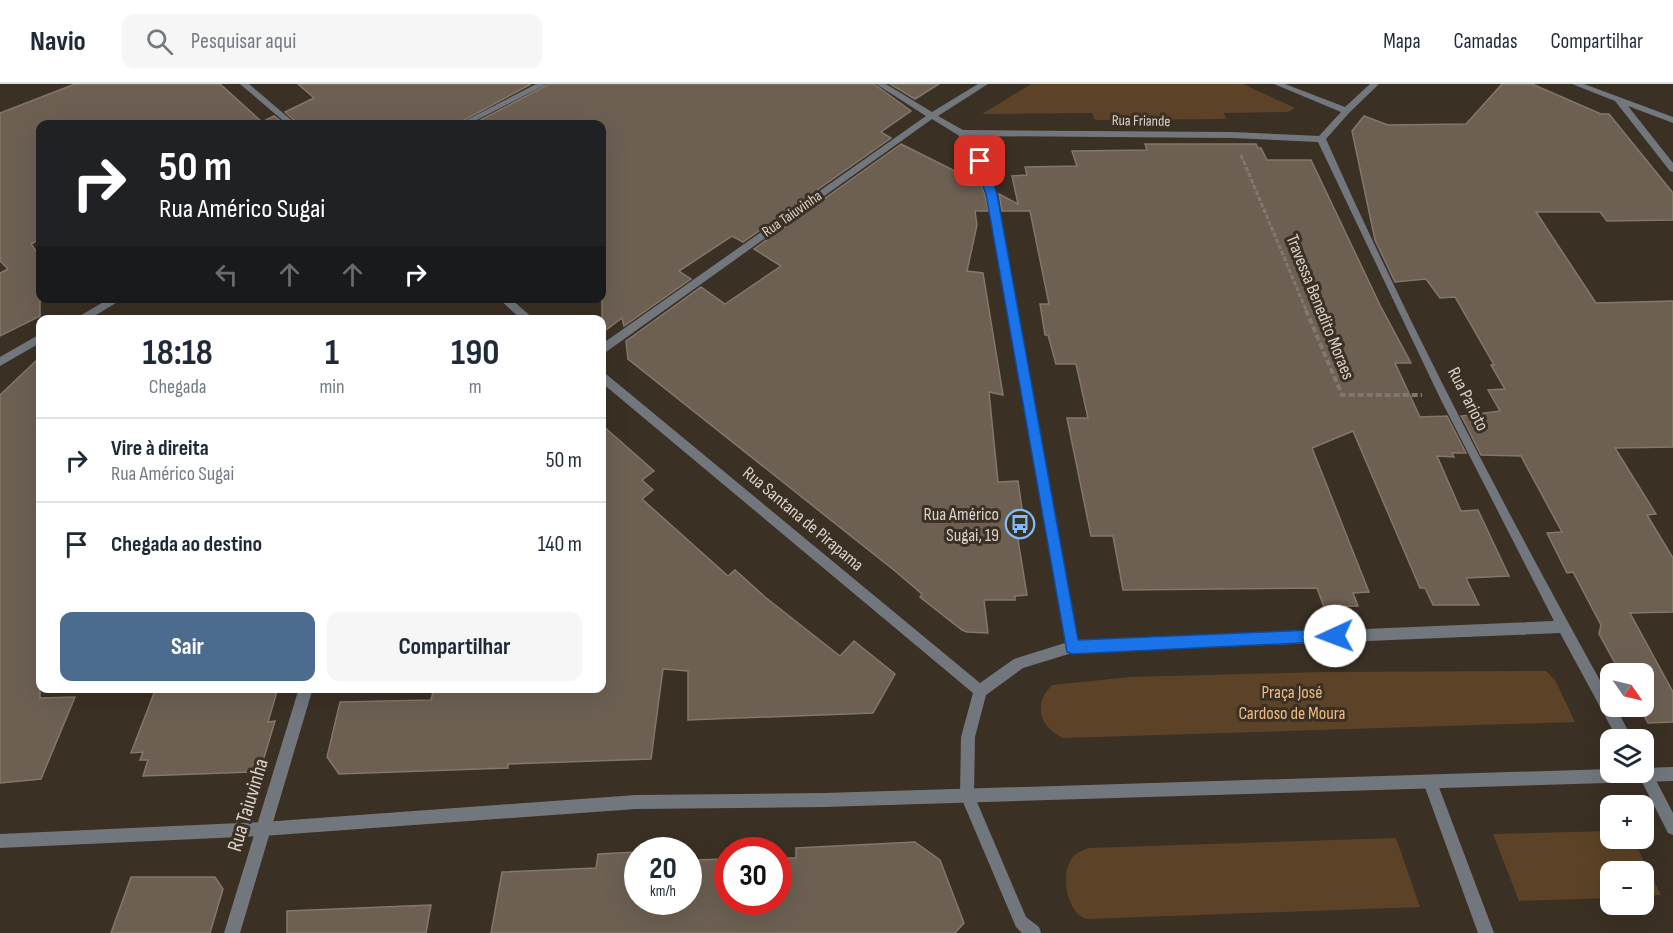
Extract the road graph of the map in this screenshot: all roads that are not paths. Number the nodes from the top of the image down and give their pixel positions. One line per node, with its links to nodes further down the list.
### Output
1 (244, 84): 11 (street)
2 (543, 84): 12 (street)
3 (880, 84): 10 (street)
4 (984, 84): 10 (street, Rua Taiuvinha)
5 (1278, 84): 9 (street)
6 (1375, 84): 9 (street)
7 (1576, 84): 8 (street)
8 (1618, 100): 13 (street); 16 (street)
9 (1346, 111): 15 (street)
10 (933, 115): 14 (street); 22 (street, Rua Taiuvinha)
11 (287, 120)
12 (471, 120)
13 (1673, 120)
14 (961, 133): 15 (street, Rua Friande); 26 (street)
15 (1321, 139): 25 (street, Rua Parioto)
16 (1673, 169)
17 (110, 303): 19 (street)
18 (509, 303): 20 (street)
19 (87, 315)
20 (524, 315)
21 (36, 340): 23 (street)
22 (606, 346)
23 (0, 362)
24 (606, 380): 27 (street, Rua Santana de Pirapama)
25 (1563, 627): 26 (street); 29 (street, Rua Parioto)
26 (1072, 647): 27 (street)
27 (980, 691): 35 (street)
28 (304, 693): 37 (street, Rua Taiuvinha)
29 (1620, 729)
30 (1654, 774): 31 (street)
31 (1673, 774)
32 (1600, 776): 33 (street)
33 (1430, 782): 35 (street); 42 (street)
34 (1650, 783): 36 (street)
35 (967, 795): 37 (street); 39 (street)
36 (1673, 828)
37 (263, 830): 38 (street); 40 (street, Rua Taiuvinha)
38 (0, 841)
39 (1019, 927): 41 (street)
40 (232, 933)
41 (1034, 933)
42 (1486, 933)

